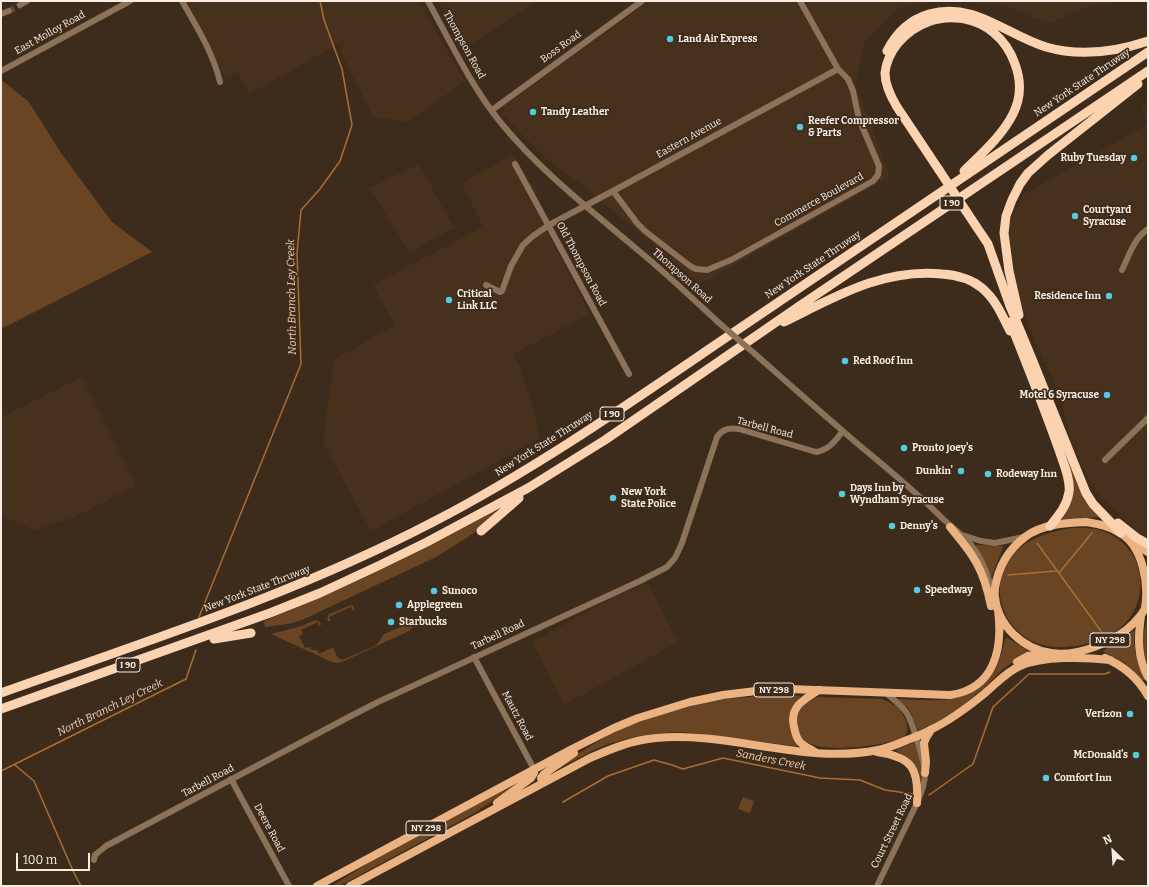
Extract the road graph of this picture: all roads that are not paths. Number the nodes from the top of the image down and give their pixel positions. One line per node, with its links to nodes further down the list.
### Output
1 (27, 1): 7 (street)
2 (130, 1): 13 (street, East Molloy Road)
3 (182, 1): 16 (street)
4 (428, 1): 17 (street, Thompson Road)
5 (642, 1): 17 (street, Boss Road)
6 (800, 1): 12 (street, Commerce Boulevard)
7 (20, 5)
8 (9, 11): 9 (street)
9 (1, 14)
10 (1148, 41): 19 (highway)
11 (1148, 52): 20 (highway, New York State Thruway / I 90)
12 (838, 69): 21 (street, Eastern Avenue); 21 (street, Commerce Boulevard)
13 (1, 71)
14 (1148, 71): 27 (highway, I 90)
15 (1148, 76): 28 (highway)
16 (220, 82)
17 (492, 110): 22 (street, Thompson Road)
18 (515, 164): 23 (street, Old Thompson Road)
19 (937, 172): 20 (highway); 28 (highway)
20 (952, 184): 57 (highway, New York State Thruway / I 90)
21 (613, 191): 22 (street, Eastern Avenue)
22 (585, 206): 23 (street, Eastern Avenue); 31 (street, Thompson Road, bridge)
23 (549, 225): 26 (street, Eastern Avenue); 29 (street, Old Thompson Road)
24 (1148, 229): 25 (street)
25 (1122, 270)
26 (486, 285)
27 (757, 336): 28 (highway); 33 (highway, I 90)
28 (1029, 360): 34 (highway); 35 (highway)
29 (629, 374)
30 (1148, 418): 32 (street)
31 (843, 431): 36 (street, Thompson Road); 52 (street, Tarbell Road)
32 (1105, 460)
33 (544, 478): 37 (highway); 48 (highway, I 90)
34 (1086, 493): 38 (highway); 42 (highway)
35 (1050, 526): 38 (main road, NY 298); 40 (main road, NY 298)
36 (950, 527): 39 (street, Thompson Road); 49 (main road)
37 (481, 531)
38 (1121, 533): 41 (main road, NY 298)
39 (961, 535): 40 (street, Thompson Road); 44 (street, Thompson Road)
40 (1025, 537): 44 (main road, NY 298)
41 (1129, 540): 43 (main road, NY 298); 45 (main road)
42 (1148, 544)
43 (1148, 552)
44 (994, 596): 46 (main road, NY 298)
45 (1144, 609): 50 (main road, NY 298); 54 (main road)
46 (998, 610): 49 (main road, NY 298); 51 (main road)
47 (251, 633): 48 (highway)
48 (193, 642): 60 (highway, I 90)
49 (999, 642): 56 (main road, NY 298)
50 (1073, 652): 51 (main road, NY 298); 53 (main road)
51 (1051, 653): 59 (main road, NY 298)
52 (474, 657): 66 (street, Mautz Road); 68 (street, Tarbell Road)
53 (1110, 660): 58 (main road); 59 (main road)
54 (1148, 677)
55 (820, 690): 56 (main road, NY 298); 62 (main road, NY 298); 65 (main road)
56 (886, 692): 63 (street, Court Street Road)
57 (1, 693)
58 (1148, 696)
59 (969, 706): 61 (main road, NY 298)
60 (1, 709)
61 (931, 730): 63 (main road, NY 298); 67 (main road)
62 (603, 734): 66 (main road, NY 298); 69 (main road)
63 (915, 737): 64 (main road, NY 298); 67 (street, Court Street Road)
64 (872, 751): 65 (main road, NY 298); 70 (main road)
65 (816, 753): 69 (main road, NY 298)
66 (534, 770): 69 (street, Mautz Road); 71 (main road); 72 (main road, NY 298)
67 (925, 773): 70 (street, Court Street Road)
68 (231, 779): 73 (street, Tarbell Road); 74 (street, Deere Road)
69 (542, 784): 71 (main road, NY 298)
70 (917, 803): 78 (street, Court Street Road)
71 (474, 820): 77 (main road, NY 298)
72 (368, 859): 75 (main road, NY 298); 76 (main road)
73 (94, 860)
74 (289, 886)
75 (317, 886)
76 (328, 886)
77 (350, 886)
78 (877, 886)

